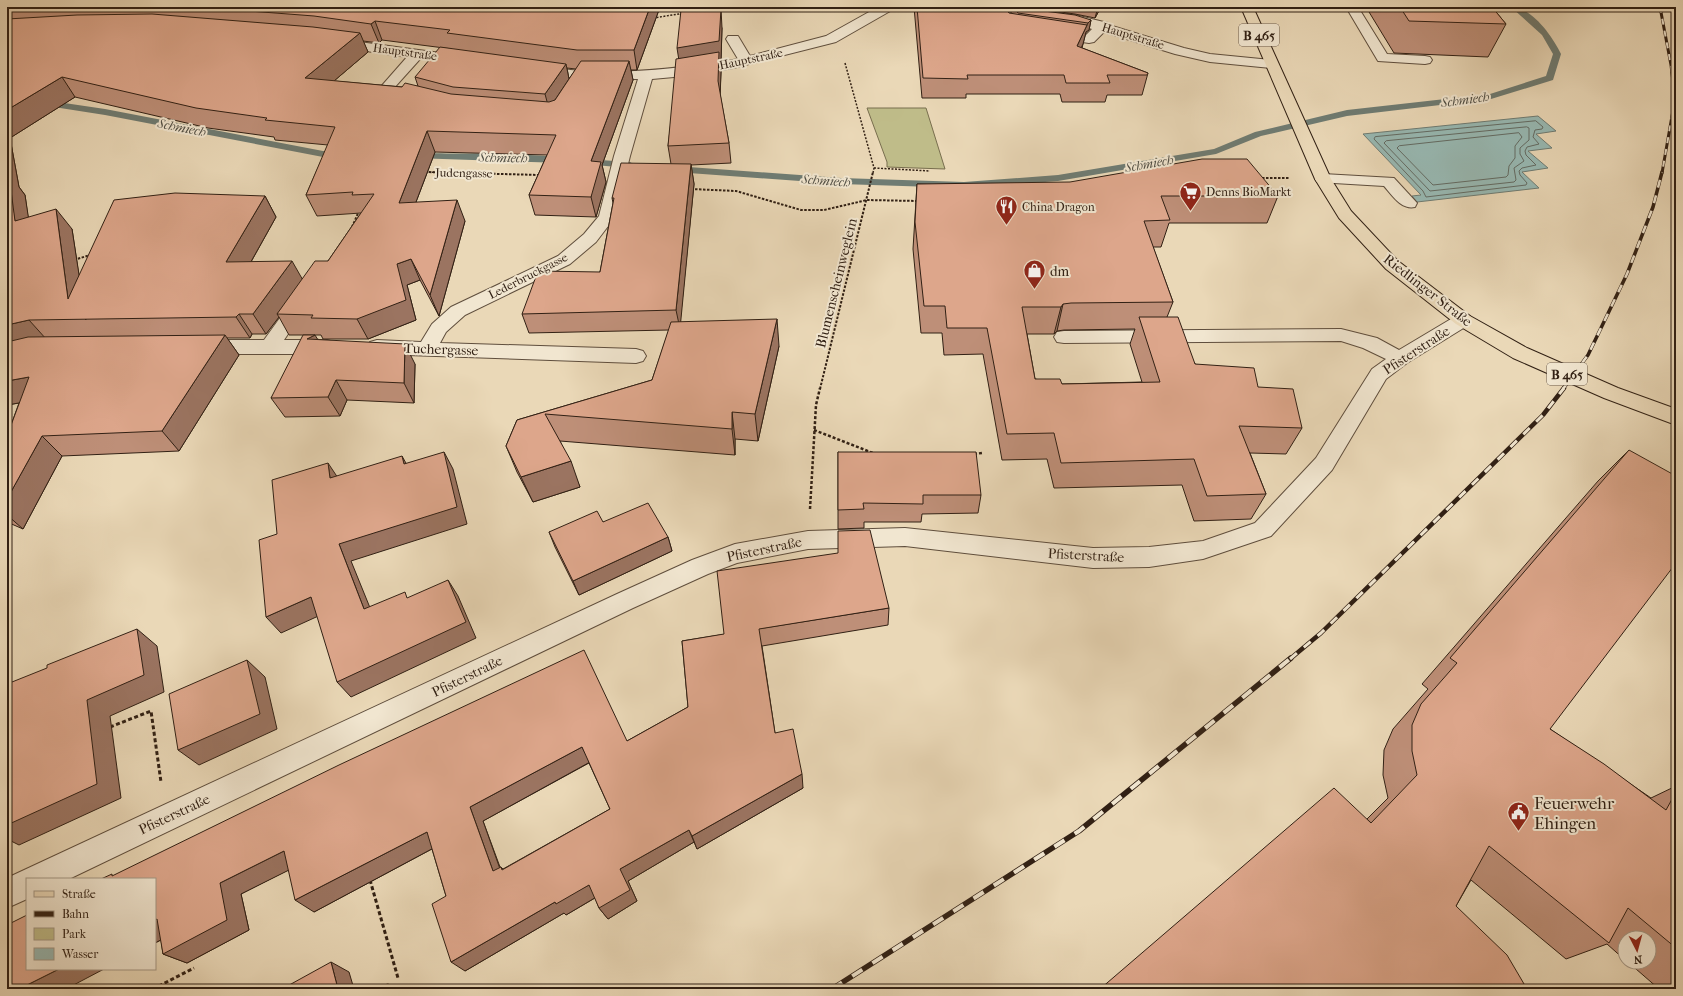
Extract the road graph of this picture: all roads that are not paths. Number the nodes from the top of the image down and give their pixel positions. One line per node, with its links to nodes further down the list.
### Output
1 (887, 7): 14 (street, Hauptstraße)
2 (947, 7): 5 (street, Hauptstraße)
3 (1247, 7): 15 (main road, B 465)
4 (1352, 7): 12 (street)
5 (997, 10): 6 (street); 7 (street, Hauptstraße)
6 (1007, 21)
7 (1104, 26): 8 (street); 15 (street, Hauptstraße)
8 (1042, 32)
9 (733, 39): 14 (street)
10 (322, 41): 11 (street, Hauptstraße)
11 (418, 53): 13 (street, Hauptstraße); 18 (street)
12 (1425, 60)
13 (475, 61)
14 (746, 61): 17 (street, Hauptstraße)
15 (1271, 64): 19 (main road, Riedlinger Straße / B 465)
16 (527, 68): 17 (street, Hauptstraße)
17 (646, 75): 26 (street, Lederbruckgasse)
18 (420, 99)
19 (1323, 179): 20 (street); 22 (main road, Riedlinger Straße / B 465)
20 (1409, 203)
21 (310, 288): 24 (street)
22 (1463, 320): 28 (street, Pfisterstraße); 29 (main road, Riedlinger Straße / B 465)
23 (1064, 338): 28 (street)
24 (270, 346): 25 (street, Tuchergasse); 26 (street, Tuchergasse)
25 (186, 347)
26 (427, 348): 27 (street, Tuchergasse)
27 (636, 356)
28 (1400, 358): 30 (street, Pfisterstraße)
29 (1676, 417)
30 (39, 878)
31 (26, 884): 32 (street)
32 (7, 893)

